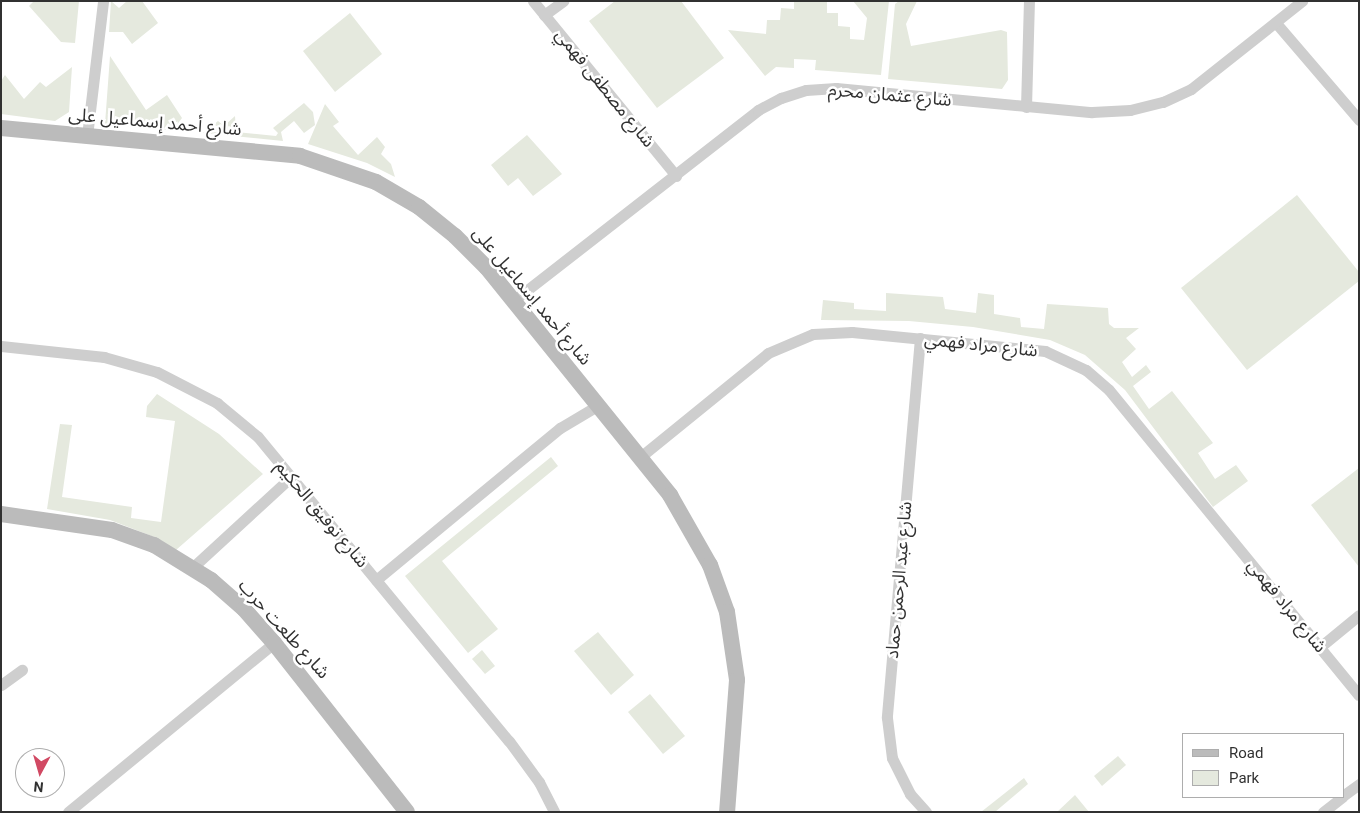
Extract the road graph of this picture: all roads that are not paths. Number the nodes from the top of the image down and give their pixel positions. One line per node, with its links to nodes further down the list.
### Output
1 (103, 1): 11 (street)
2 (533, 1): 6 (street, شارع مصطفى فهمي)
3 (563, 1): 6 (street)
4 (1029, 1): 8 (street)
5 (1302, 1): 7 (street, شارع عثمان محرم)
6 (544, 15): 12 (street, شارع مصطفى فهمي)
7 (1276, 23): 8 (street, شارع عثمان محرم); 9 (street)
8 (1026, 107): 12 (street, شارع عثمان محرم)
9 (1359, 120)
10 (1, 128): 11 (street, شارع أحمد إسماعيل على)
11 (87, 136): 13 (street, شارع أحمد إسماعيل على)
12 (676, 176): 13 (street, شارع عثمان محرم)
13 (513, 300): 16 (street, شارع أحمد إسماعيل على)
14 (920, 338): 17 (street, شارع مراد فهمي); 24 (street, شارع مراد فهمي); 35 (street, شارع عبد الرحمن حماد)
15 (1, 346): 18 (street, شارع توفيق الحكيم)
16 (597, 406): 17 (street, شارع أحمد إسماعيل على); 21 (street)
17 (639, 458): 34 (street, شارع أحمد إسماعيل على)
18 (291, 477): 20 (street); 21 (street, شارع توفيق الحكيم)
19 (1, 514): 20 (street, شارع طلعت حرب)
20 (193, 567): 23 (street, شارع طلعت حرب)
21 (376, 580): 33 (street, شارع توفيق الحكيم)
22 (1359, 614): 24 (street)
23 (274, 643): 31 (street); 32 (street, شارع طلعت حرب)
24 (1320, 647): 27 (street, شارع مراد فهمي)
25 (22, 670): 26 (street)
26 (1, 685)
27 (1359, 695)
28 (1359, 784): 29 (street)
29 (1345, 794)
30 (1340, 798): 36 (street)
31 (68, 812)
32 (407, 812)
33 (554, 812)
34 (727, 812)
35 (926, 812)
36 (1323, 812)

